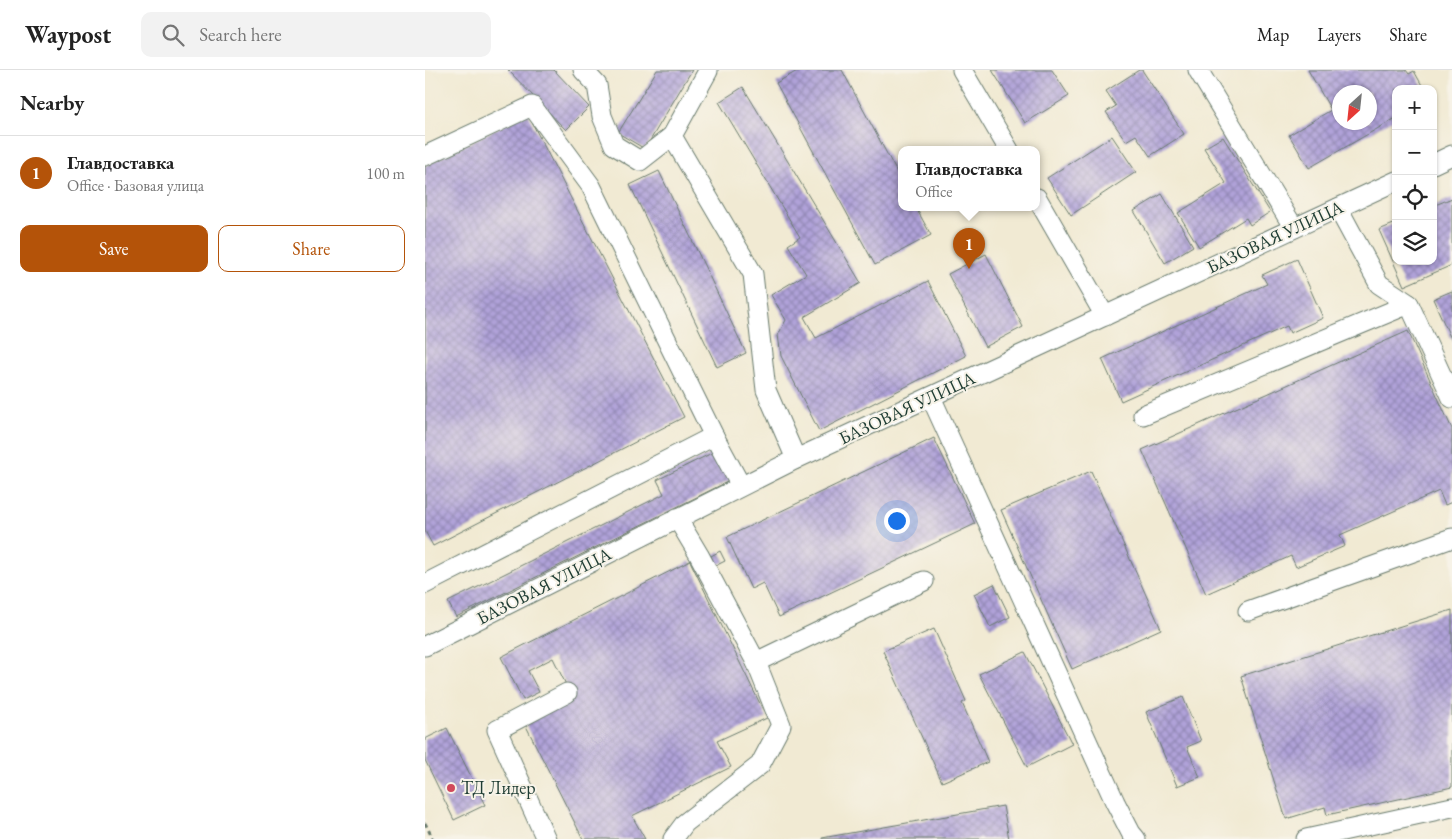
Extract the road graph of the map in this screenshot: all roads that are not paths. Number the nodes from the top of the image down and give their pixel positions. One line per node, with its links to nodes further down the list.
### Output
1 (583, 70): 5 (street)
2 (962, 70): 6 (street)
3 (1198, 70): 13 (street)
4 (708, 71): 5 (street)
5 (672, 136): 20 (street)
6 (1007, 146)
7 (1452, 155): 9 (street)
8 (425, 156): 19 (street)
9 (1437, 162)
10 (1392, 183): 12 (street, БАЗОВАЯ УЛИЦА)
11 (1040, 203): 15 (street)
12 (1338, 208): 13 (street, БАЗОВАЯ УЛИЦА); 14 (street)
13 (1295, 228): 15 (street, БАЗОВАЯ УЛИЦА)
14 (1409, 304): 17 (street); 18 (street)
15 (1105, 316): 16 (street, БАЗОВАЯ УЛИЦА)
16 (931, 397): 20 (street, БАЗОВАЯ УЛИЦА); 33 (street)
17 (1452, 398)
18 (1143, 415)
19 (714, 436): 21 (street); 25 (street)
20 (796, 459): 21 (street, БАЗОВАЯ УЛИЦА)
21 (741, 486): 22 (street, БАЗОВАЯ УЛИЦА)
22 (677, 518): 27 (street, БАЗОВАЯ УЛИЦА); 28 (street)
23 (1452, 538): 26 (street)
24 (924, 581): 28 (street)
25 (425, 584)
26 (1248, 611)
27 (425, 646)
28 (756, 662): 32 (street)
29 (567, 693): 31 (street)
30 (1452, 807): 34 (street)
31 (546, 839)
32 (673, 839)
33 (1136, 839)
34 (1306, 839)

